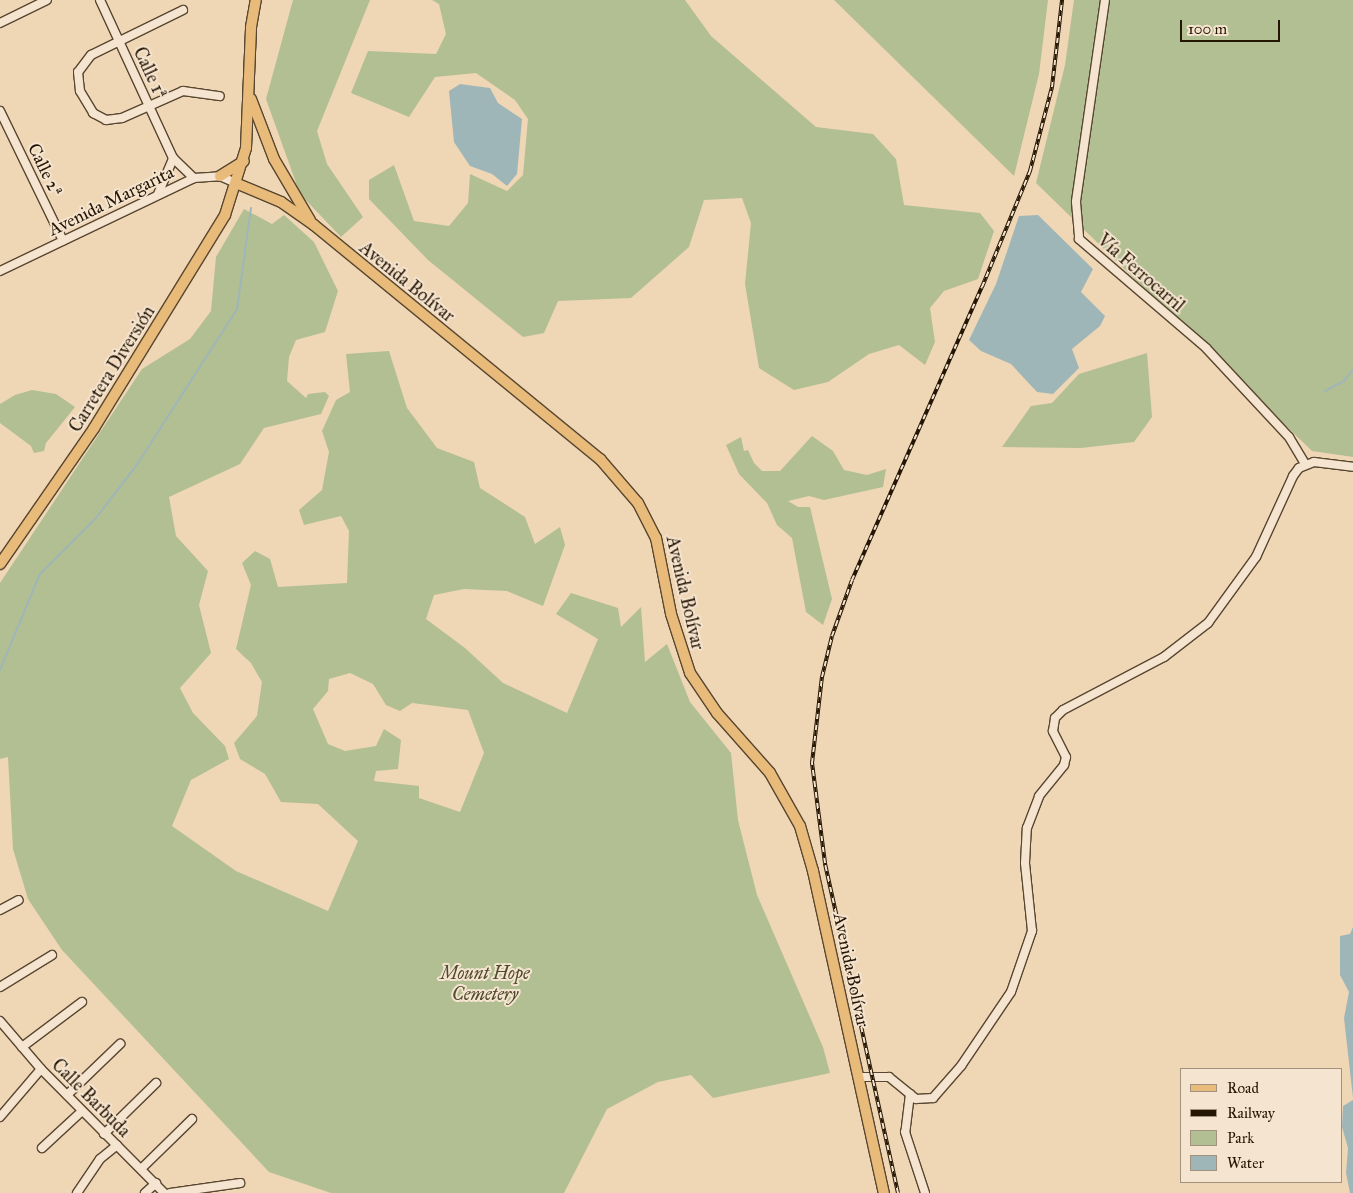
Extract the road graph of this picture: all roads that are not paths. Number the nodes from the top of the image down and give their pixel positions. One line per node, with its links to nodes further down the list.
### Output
1 (47, 0): 6 (street)
2 (100, 0): 7 (street, Calle 1ª)
3 (256, 0): 9 (main road)
4 (1105, 0): 23 (street, Vía Ferrocarril)
5 (183, 10): 7 (street)
6 (0, 23)
7 (119, 41): 10 (street, Calle 1ª); 10 (street)
8 (220, 96): 10 (street)
9 (250, 96): 12 (main road); 13 (main road)
10 (148, 104): 14 (street, Calle 1ª)
11 (0, 111): 21 (street, Calle 2ª)
12 (259, 122): 13 (main road); 20 (main road)
13 (246, 148): 15 (main road, Carretera Diversión)
14 (174, 158): 17 (street, Calle 1ª); 19 (street)
15 (244, 161): 16 (main road); 18 (main road, Carretera Diversión)
16 (220, 176): 17 (street, Avenida Margarita); 18 (street, Avenida Margarita)
17 (194, 178): 19 (street, Avenida Margarita)
18 (238, 184): 20 (main road, Avenida Bolívar); 25 (main road, Carretera Diversión)
19 (158, 194): 21 (street, Avenida Margarita)
20 (314, 225): 35 (main road, Avenida Bolívar)
21 (63, 241): 22 (street, Avenida Margarita)
22 (0, 271)
23 (1305, 464): 24 (street); 37 (street)
24 (1353, 467)
25 (0, 564)
26 (18, 900): 27 (street)
27 (0, 910)
28 (52, 955): 29 (street)
29 (0, 987)
30 (82, 1002): 33 (street)
31 (0, 1021): 33 (street, Calle Barbuda)
32 (120, 1044): 38 (street)
33 (22, 1048): 34 (street, Calle Barbuda)
34 (41, 1068): 38 (street, Calle Barbuda); 40 (street)
35 (858, 1077): 37 (street); 52 (main road, Avenida Bolívar)
36 (156, 1083): 42 (street)
37 (910, 1094): 53 (street)
38 (67, 1095): 39 (street, Calle Barbuda)
39 (82, 1111): 42 (street, Calle Barbuda); 44 (street)
40 (0, 1117)
41 (192, 1118): 45 (street)
42 (104, 1134): 43 (street, Calle Barbuda)
43 (116, 1145): 45 (street, Calle Barbuda); 48 (street)
44 (42, 1148)
45 (142, 1168): 46 (street, Calle Barbuda)
46 (156, 1183): 49 (street); 50 (street, Calle Barbuda)
47 (240, 1183): 51 (street)
48 (77, 1193)
49 (145, 1193)
50 (164, 1193)
51 (170, 1193)
52 (884, 1193)
53 (925, 1193)

